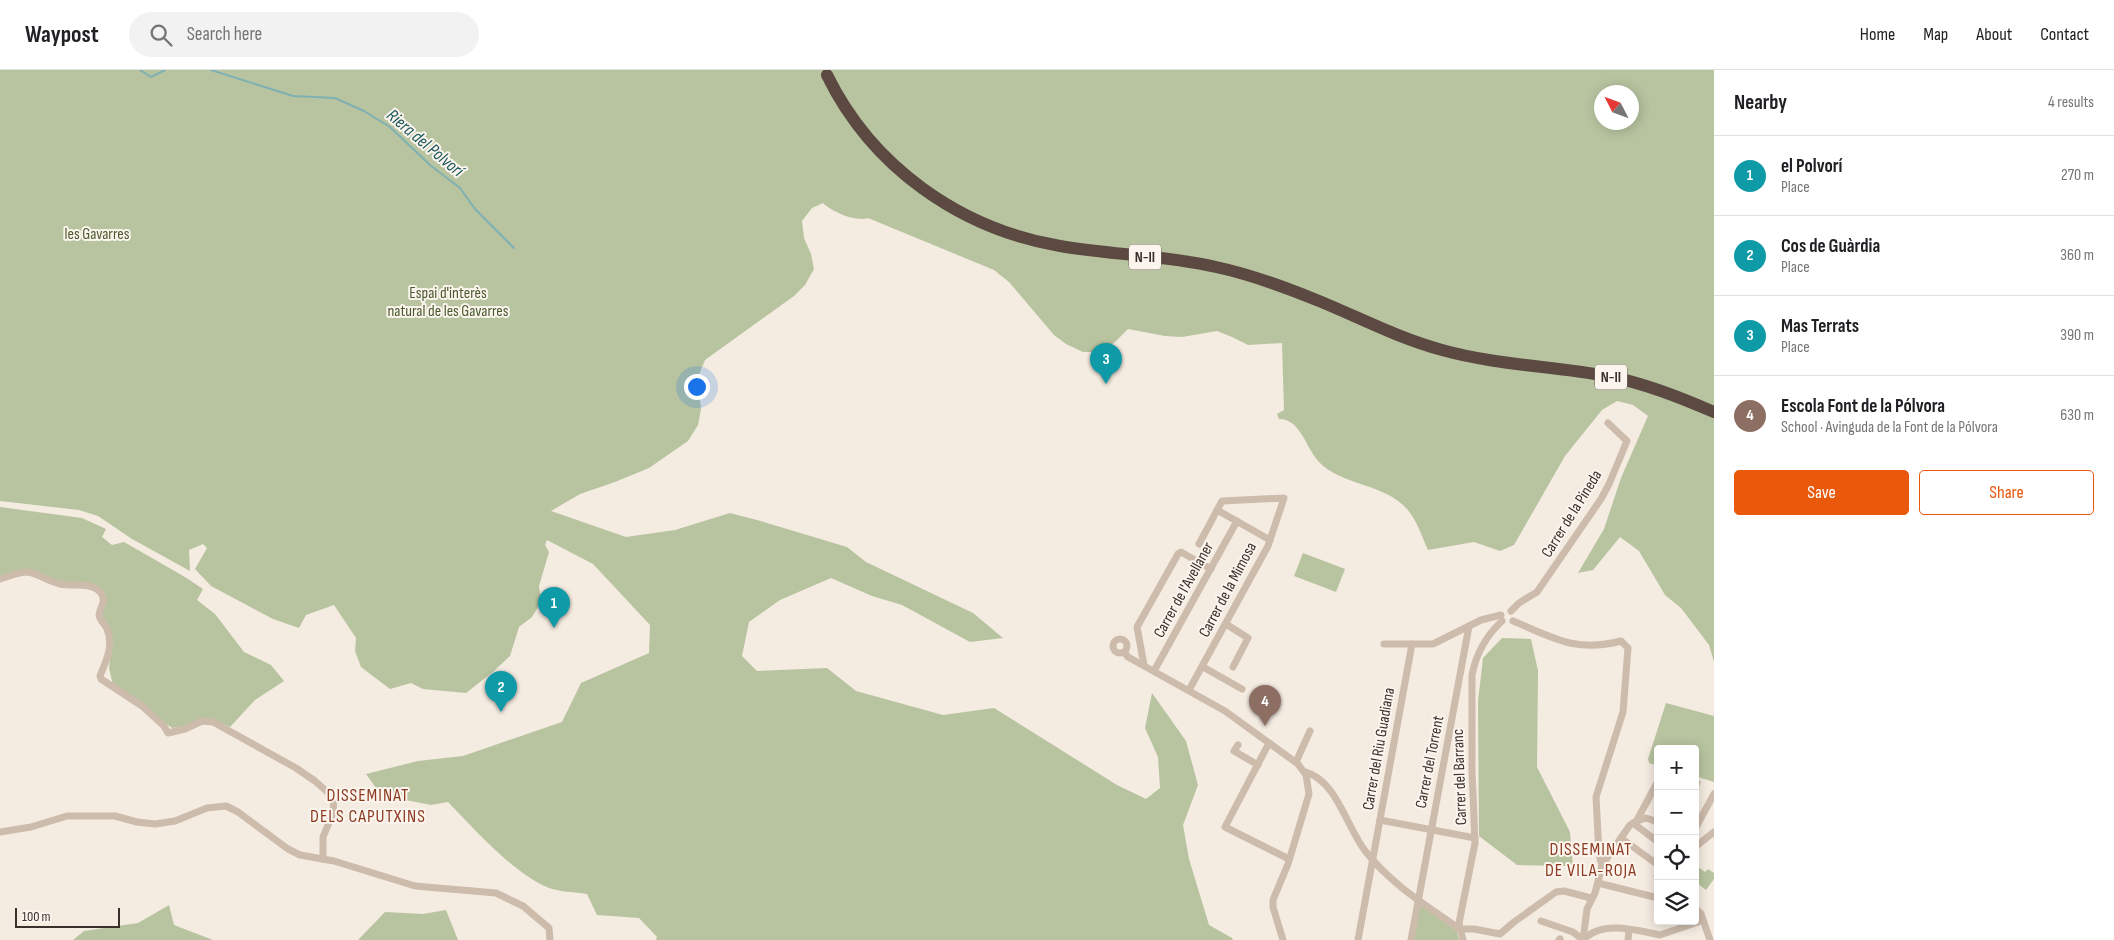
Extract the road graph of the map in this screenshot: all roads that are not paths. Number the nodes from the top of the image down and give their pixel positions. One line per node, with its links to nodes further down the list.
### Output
1 (826, 76): 2 (highway, N-II)
2 (1714, 412)
3 (1608, 423): 10 (street, Carrer de la Pineda)
4 (1217, 510): 5 (street); 6 (street, Carrer de la Mimosa); 7 (street)
5 (1237, 521): 6 (street); 8 (street, Carrer de l'Avellaner)
6 (1270, 540): 13 (street, Carrer de la Mimosa)
7 (1199, 544)
8 (1211, 569): 18 (street); 21 (street, Carrer de l'Avellaner)
9 (0, 579): 43 (street)
10 (1511, 611): 11 (street); 12 (street)
11 (1502, 618): 12 (street); 14 (street); 39 (street, Carrer del Barranc)
12 (1513, 621): 47 (street)
13 (1226, 624): 19 (street, Carrer de la Mimosa); 20 (street)
14 (1469, 626): 16 (street); 36 (street, Carrer del Torrent)
15 (1384, 644): 16 (street)
16 (1412, 644): 33 (street, Carrer del Riu Guadiana)
17 (1124, 652): 18 (street)
18 (1144, 665): 21 (street)
19 (1202, 667): 22 (street); 23 (street, Carrer de la Mimosa)
20 (1233, 667)
21 (1154, 671): 23 (street)
22 (1242, 689)
23 (1189, 690): 25 (street)
24 (1310, 730): 27 (street)
25 (1270, 743): 27 (street); 28 (street)
26 (1238, 744): 28 (street)
27 (1296, 762): 29 (street)
28 (1258, 765): 45 (street)
29 (1304, 772): 44 (street); 45 (street)
30 (1654, 788): 34 (street)
31 (1714, 794): 35 (street)
32 (1654, 818): 34 (street)
33 (1380, 820): 36 (street); 44 (street, Carrer del Riu Guadiana)
34 (1635, 822): 40 (street); 41 (street)
35 (1699, 822)
36 (1431, 830): 39 (street); 51 (street, Carrer del Torrent)
37 (0, 832): 43 (street)
38 (1714, 832): 42 (street)
39 (1475, 838): 55 (street, Carrer del Barranc)
40 (1622, 838): 46 (street); 47 (street)
41 (1654, 839)
42 (1699, 844)
43 (323, 858): 58 (street)
44 (1372, 859): 51 (street); 60 (street, Carrer del Riu Guadiana)
45 (1289, 860): 59 (street)
46 (1654, 862)
47 (1602, 866): 48 (street)
48 (1598, 883): 49 (street); 50 (street)
49 (1654, 897)
50 (1592, 898): 55 (street); 57 (street)
51 (1418, 902): 55 (street); 61 (street, Carrer del Torrent)
52 (1699, 913): 64 (street)
53 (1541, 921): 57 (street)
54 (1692, 925): 56 (street)
55 (1460, 929): 62 (street, Carrer del Barranc)
56 (1628, 930): 57 (street); 63 (street)
57 (1584, 938)
58 (550, 940)
59 (1283, 940)
60 (1358, 940)
61 (1412, 940)
62 (1463, 940)
63 (1628, 940)
64 (1710, 940)

